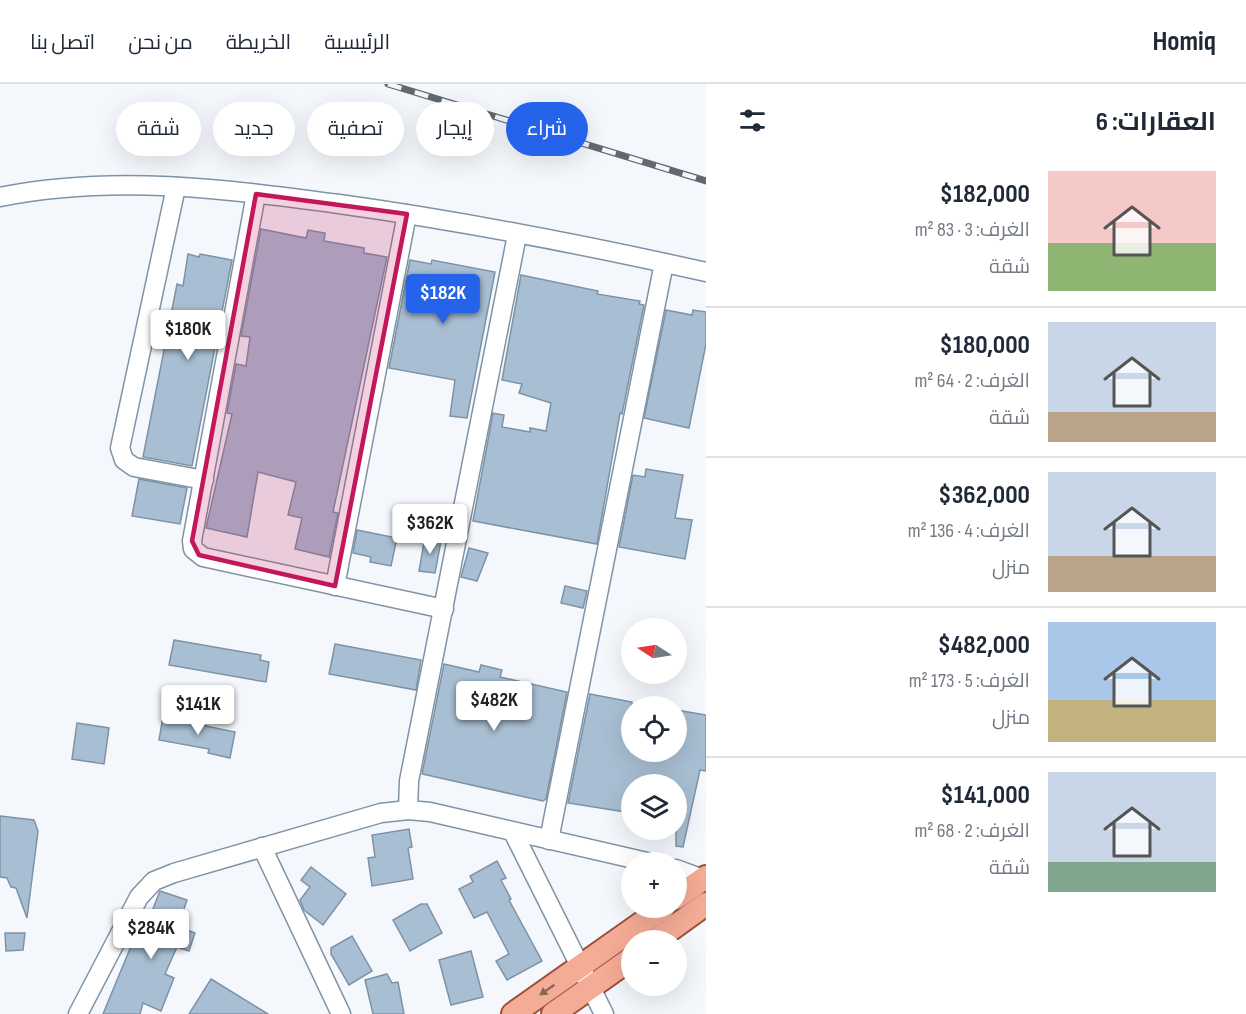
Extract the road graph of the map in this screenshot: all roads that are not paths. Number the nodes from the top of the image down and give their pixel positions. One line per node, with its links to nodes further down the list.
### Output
1 (176, 187): 2 (street); 3 (street); 8 (street)
2 (256, 194): 4 (street); 8 (street)
3 (0, 196)
4 (407, 214): 5 (street); 9 (street)
5 (517, 235): 6 (street); 10 (street)
6 (664, 262): 7 (street); 13 (street)
7 (706, 272)
8 (204, 480): 9 (street)
9 (336, 586): 10 (street)
10 (444, 609): 11 (street)
11 (408, 810): 12 (street); 14 (street)
12 (513, 832): 13 (street); 23 (street)
13 (549, 840): 15 (street)
14 (262, 847): 25 (street); 26 (street)
15 (621, 856)
16 (687, 872): 17 (street)
17 (706, 878): 18 (main road)
18 (687, 891)
19 (706, 904): 21 (main road)
20 (649, 918): 23 (main road)
21 (670, 930)
22 (621, 966): 24 (main road)
23 (580, 967): 24 (street); 27 (main road, one-way to 27)
24 (590, 987): 28 (main road); 29 (street)
25 (78, 1014)
26 (341, 1014)
27 (513, 1014)
28 (553, 1014)
29 (604, 1014)

